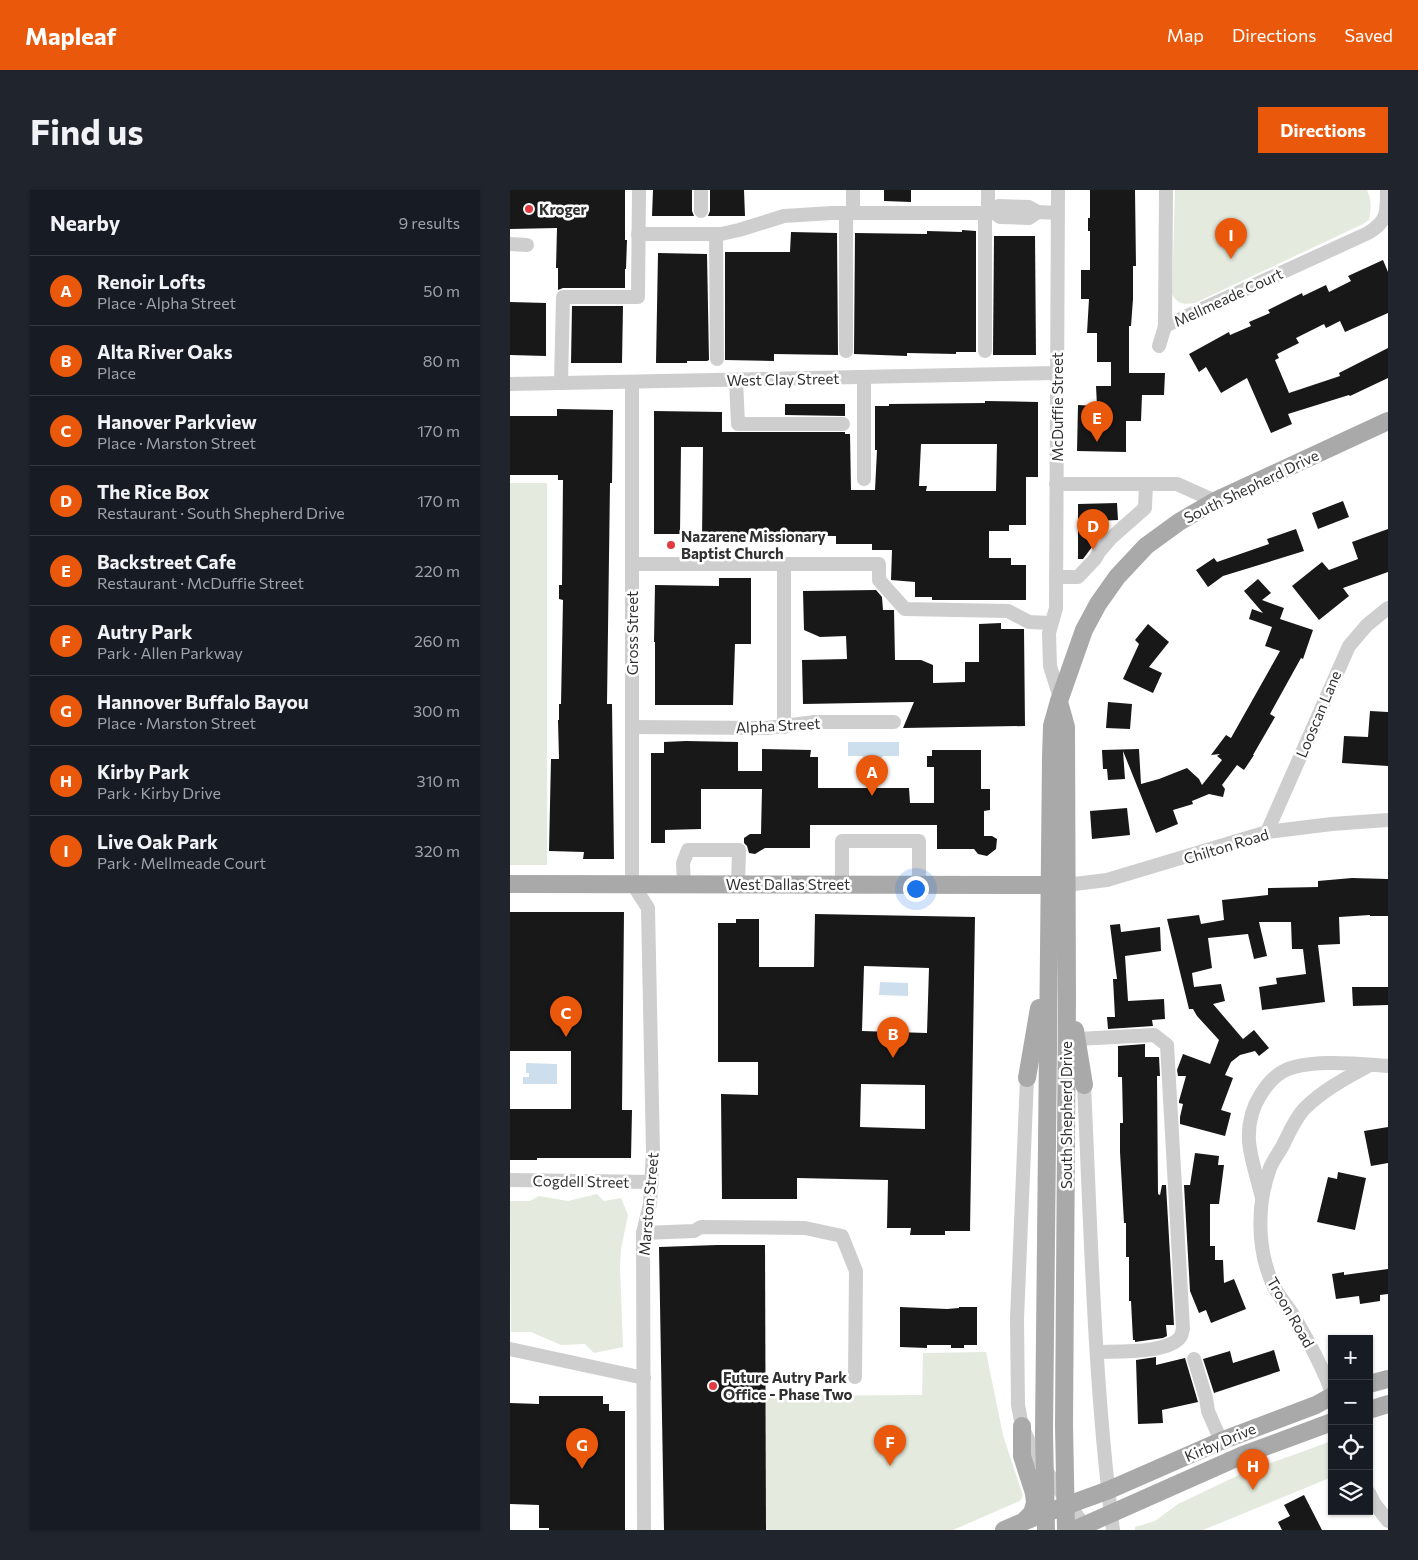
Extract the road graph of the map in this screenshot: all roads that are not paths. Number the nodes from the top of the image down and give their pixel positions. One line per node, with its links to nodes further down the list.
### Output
1 (639, 190): 12 (street)
2 (701, 190): 8 (street)
3 (853, 190): 9 (street)
4 (988, 190): 10 (street)
5 (1058, 190): 11 (street, McDuffie Street)
6 (1166, 190): 16 (street, Mellmeade Court)
7 (1387, 190): 16 (street, Mellmeade Court)
8 (701, 210)
9 (850, 213): 10 (street); 13 (street); 18 (street)
10 (989, 213): 11 (street); 19 (street)
11 (1058, 213): 21 (street, McDuffie Street)
12 (638, 234): 13 (street); 25 (street)
13 (716, 234): 20 (street)
14 (510, 244): 15 (street)
15 (527, 245)
16 (1165, 326): 17 (street)
17 (1159, 346)
18 (846, 350)
19 (985, 351)
20 (717, 359)
21 (1057, 373): 22 (street, West Clay Street); 30 (street, McDuffie Street)
22 (864, 377): 23 (street, West Clay Street); 29 (street)
23 (736, 380): 24 (street, West Clay Street); 28 (street)
24 (632, 382): 25 (street, West Clay Street); 33 (street, Gross Street)
25 (561, 383): 26 (street, West Clay Street)
26 (510, 384)
27 (1388, 421): 32 (main road, South Shepherd Drive)
28 (843, 424)
29 (864, 479)
30 (1056, 484): 31 (street); 35 (street, McDuffie Street)
31 (1146, 484): 32 (street); 35 (street)
32 (1215, 501): 40 (main road, South Shepherd Drive)
33 (632, 564): 34 (street); 42 (street, Gross Street)
34 (784, 564): 37 (street); 43 (street)
35 (1056, 577): 39 (street, McDuffie Street)
36 (882, 603): 37 (street)
37 (900, 603): 39 (street)
38 (1388, 608): 45 (street, Looscan Lane)
39 (1051, 623): 40 (street, McDuffie Street)
40 (1060, 700): 52 (main road, South Shepherd Drive)
41 (894, 722): 43 (street, Alpha Street)
42 (632, 727): 43 (street, Alpha Street); 46 (street, Gross Street)
43 (784, 727)
44 (1388, 820): 45 (street, Chilton Road)
45 (1267, 832): 52 (street, Chilton Road)
46 (632, 883): 47 (main road, West Dallas Street); 48 (main road, West Dallas Street); 61 (street, Marston Street)
47 (510, 884)
48 (684, 884): 49 (main road, West Dallas Street); 49 (street)
49 (738, 884): 50 (main road, West Dallas Street)
50 (842, 884): 51 (main road, West Dallas Street); 51 (street)
51 (919, 884): 52 (main road, West Dallas Street)
52 (1058, 885): 53 (main road, South Shepherd Drive); 54 (main road, South Shepherd Drive)
53 (1048, 953): 58 (main road); 87 (main road, South Shepherd Drive, bridge)
54 (1067, 998): 55 (main road); 88 (main road, South Shepherd Drive, bridge)
55 (1077, 1039): 59 (main road); 65 (street)
56 (1370, 1065): 57 (street, Troon Road); 62 (street, Troon Road); 62 (street, Troon Road)
57 (1388, 1066)
58 (1027, 1078): 76 (street)
59 (1084, 1085): 65 (street)
60 (510, 1180): 61 (street, Cogdell Street)
61 (652, 1182): 63 (street, Marston Street)
62 (1262, 1199): 70 (street, Troon Road)
63 (643, 1232): 67 (street); 68 (street, Marston Street)
64 (510, 1349): 68 (street)
65 (1097, 1352): 78 (street)
66 (1194, 1359): 77 (street)
67 (855, 1377)
68 (644, 1378): 85 (street, Marston Street)
69 (1388, 1379): 71 (main road)
70 (1328, 1381)
71 (1373, 1383)
72 (1328, 1397): 77 (main road, Kirby Drive)
73 (1388, 1404): 74 (main road)
74 (1373, 1409)
75 (1328, 1423): 83 (main road, Kirby Drive)
76 (1022, 1426): 80 (street); 81 (main road)
77 (1222, 1441): 78 (main road, Kirby Drive)
78 (1109, 1490): 80 (main road, Kirby Drive); 83 (street)
79 (1373, 1501): 82 (street)
80 (1070, 1504): 81 (main road, Kirby Drive); 84 (street)
81 (1024, 1521): 86 (main road, Kirby Drive)
82 (1388, 1521)
83 (1112, 1522): 84 (main road, Kirby Drive)
84 (1082, 1528)
85 (644, 1530)
86 (1004, 1530)
87 (1046, 1530)
88 (1066, 1530)

